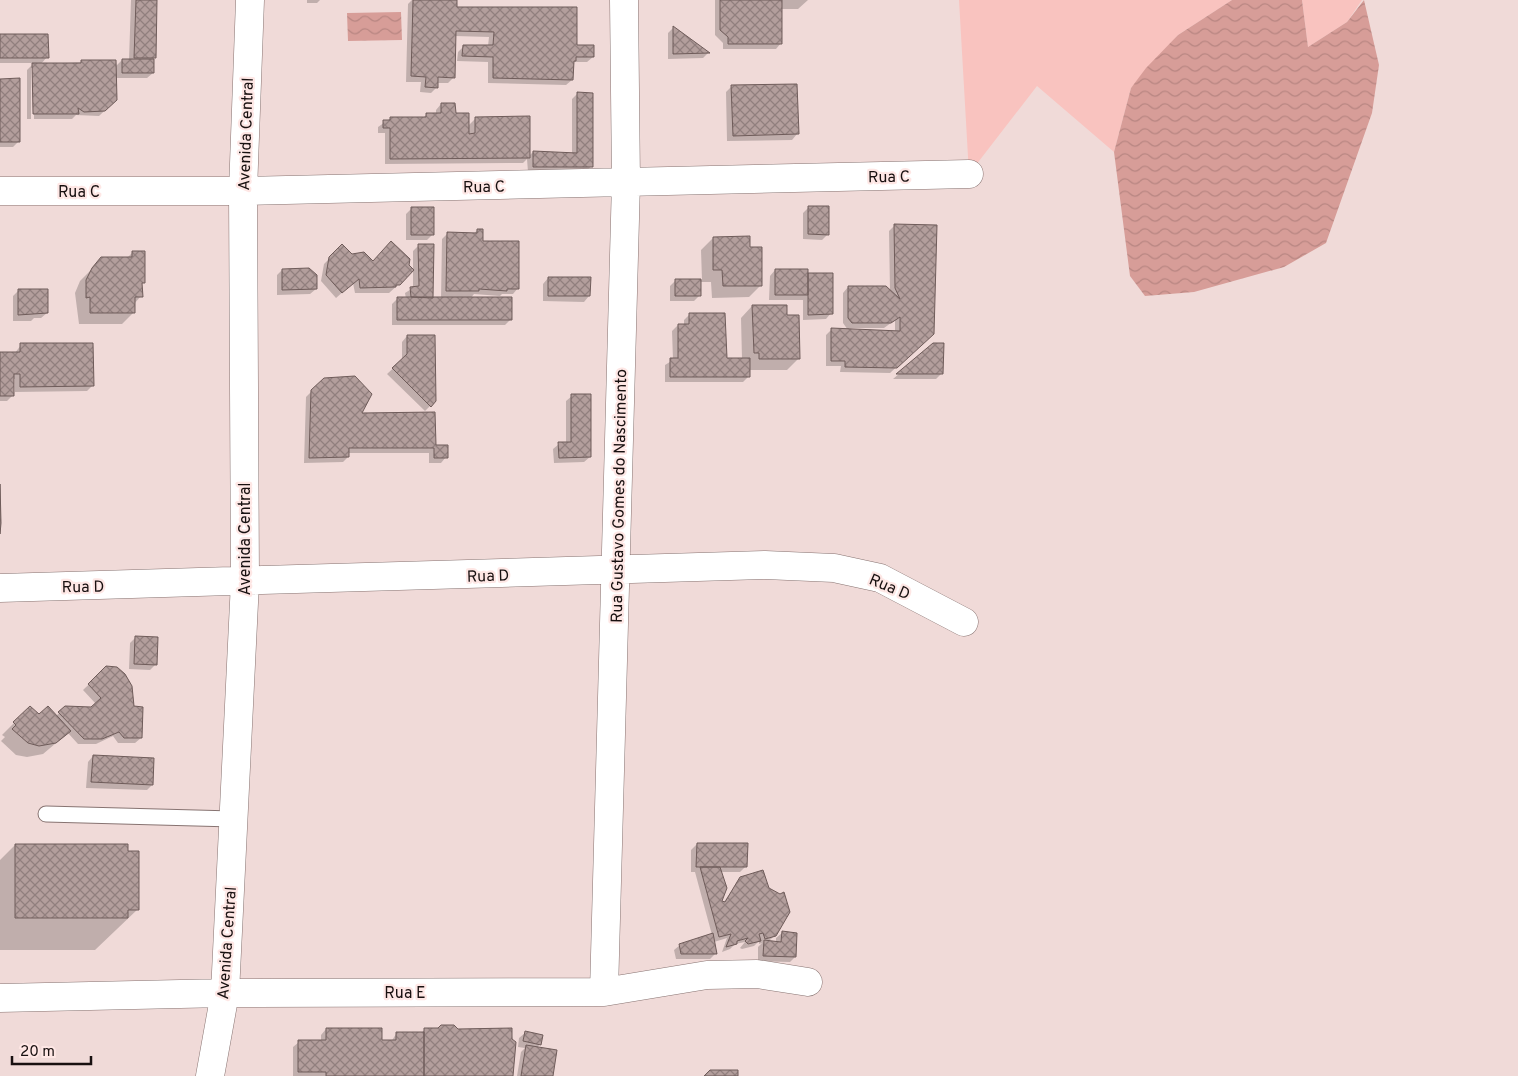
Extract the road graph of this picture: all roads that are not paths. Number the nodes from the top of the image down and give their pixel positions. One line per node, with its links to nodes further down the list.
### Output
1 (250, 0): 6 (street, Avenida Central)
2 (624, 0): 4 (street, Rua Gustavo Gomes do Nascimento)
3 (969, 174): 4 (street, Rua C)
4 (626, 182): 6 (street, Rua C); 7 (street, Rua Gustavo Gomes do Nascimento)
5 (0, 190): 6 (street, Rua C)
6 (243, 191): 8 (street, Avenida Central)
7 (616, 571): 8 (street, Rua D); 10 (street, Rua D); 14 (street, Rua Gustavo Gomes do Nascimento)
8 (244, 582): 9 (street, Rua D); 12 (street, Avenida Central)
9 (0, 588)
10 (964, 622)
11 (46, 814): 12 (lane)
12 (233, 819): 15 (street, Avenida Central)
13 (808, 982): 14 (street, Rua E)
14 (604, 992): 15 (street, Rua E)
15 (225, 993): 16 (street, Rua E); 17 (street, Avenida Central)
16 (0, 998)
17 (210, 1076)

